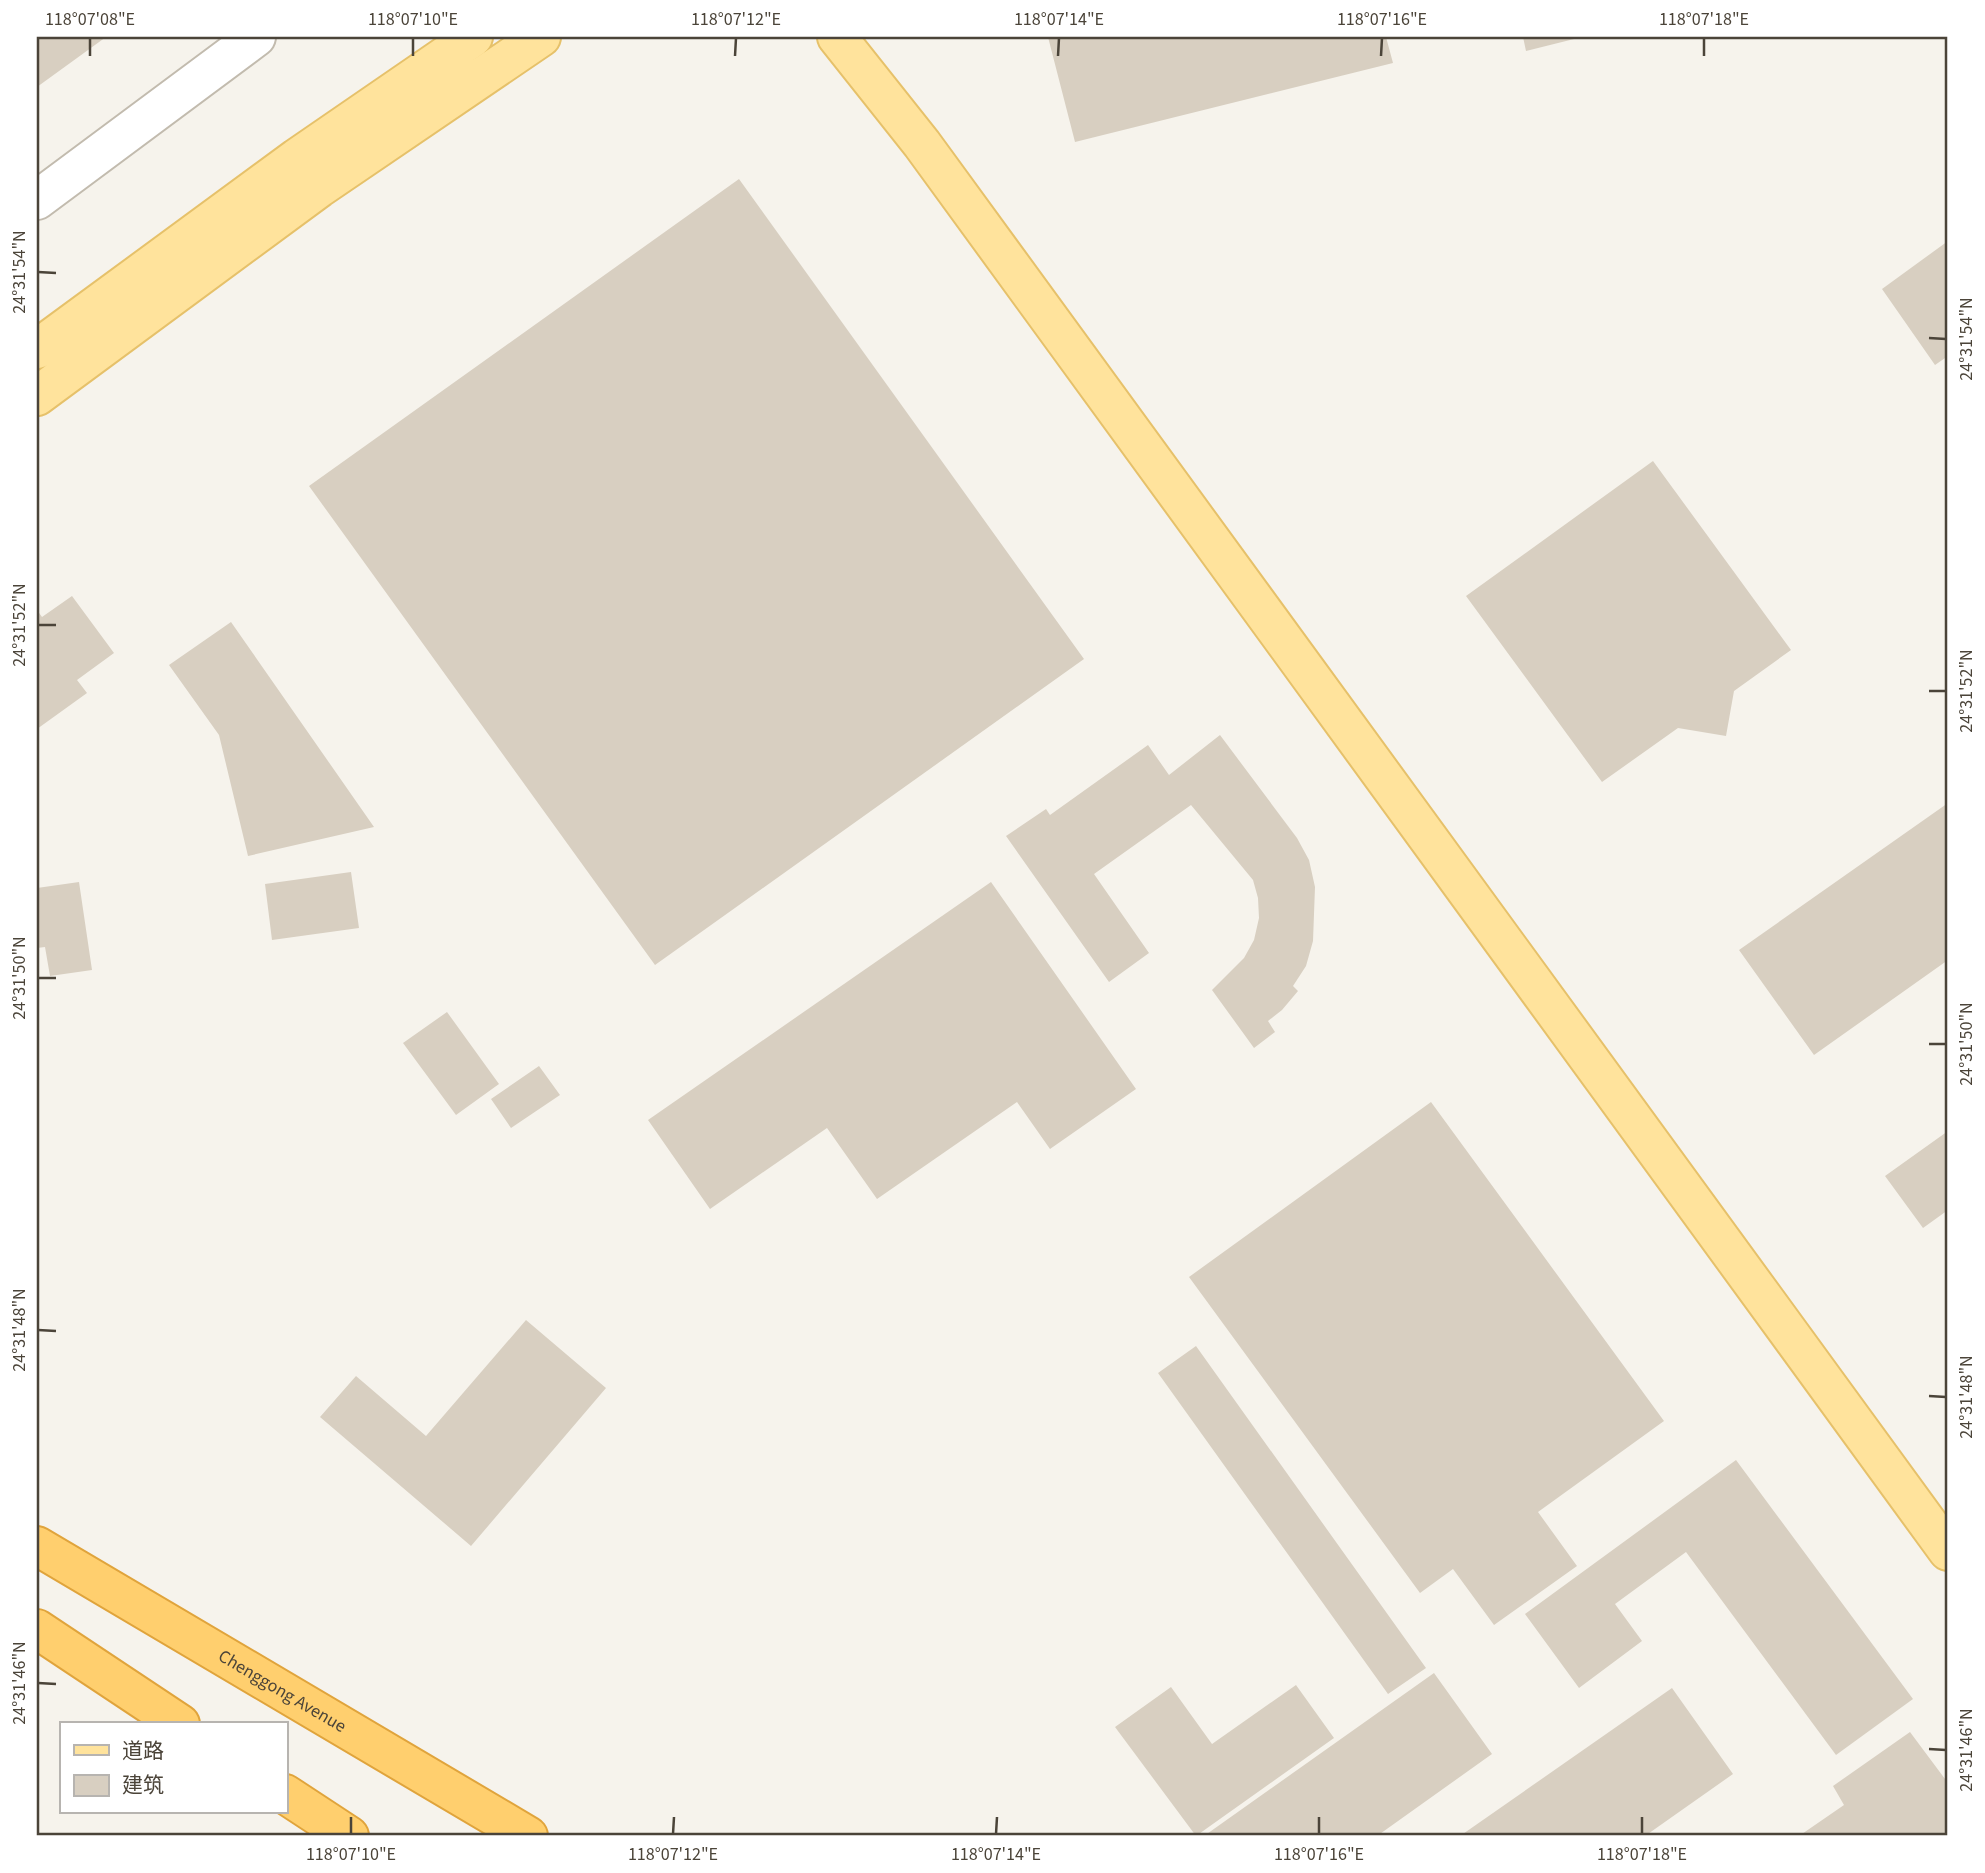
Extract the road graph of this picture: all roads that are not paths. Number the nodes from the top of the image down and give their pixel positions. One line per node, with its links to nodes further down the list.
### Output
1 (256, 37): 5 (lane)
2 (473, 37): 6 (main road)
3 (541, 37): 7 (main road)
4 (837, 37): 9 (main road)
5 (37, 200)
6 (37, 349)
7 (37, 396)
8 (37, 1545): 14 (highway, Chenggong Avenue)
9 (1948, 1551)
10 (37, 1629): 11 (highway)
11 (177, 1722)
12 (287, 1795): 13 (highway)
13 (349, 1836)
14 (528, 1836)

